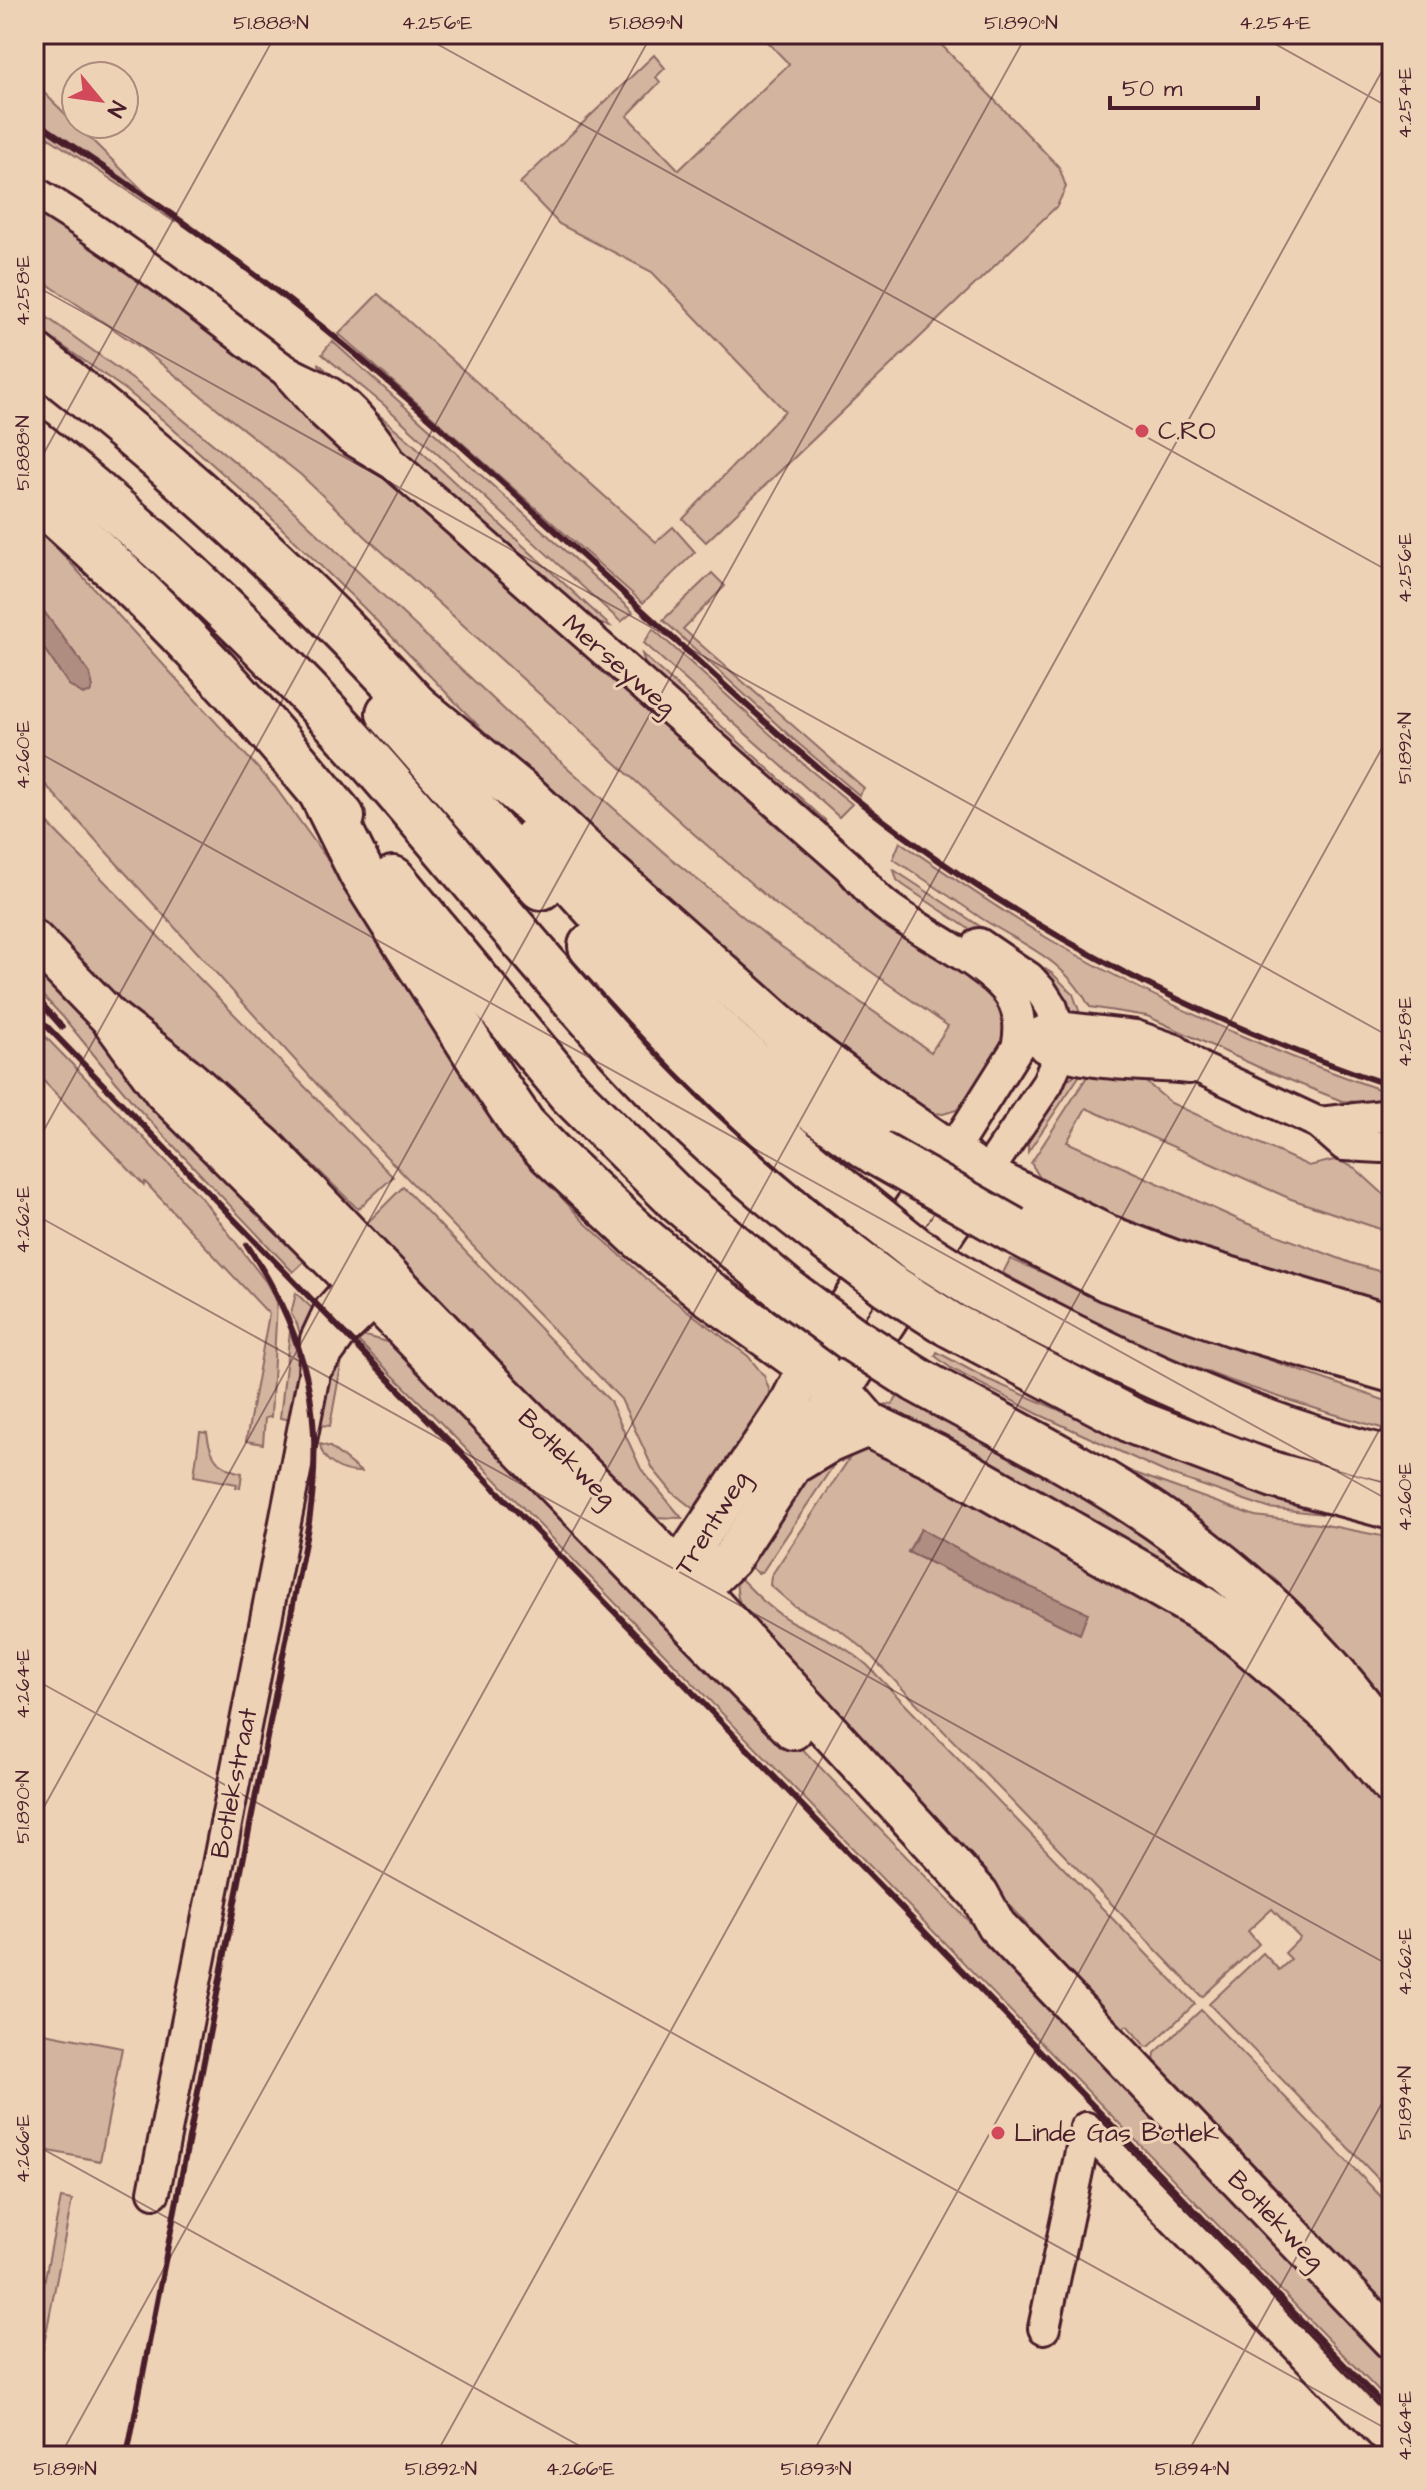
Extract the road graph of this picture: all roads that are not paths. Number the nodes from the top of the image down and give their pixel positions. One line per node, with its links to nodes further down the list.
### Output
1 (34, 192): 8 (street, Merseyweg)
2 (34, 355): 6 (highway)
3 (34, 388): 22 (highway, bridge)
4 (34, 442): 23 (highway, bridge)
5 (34, 495): 7 (highway)
6 (414, 705): 15 (highway); 19 (highway, bridge)
7 (322, 794): 18 (highway); 25 (highway, bridge)
8 (847, 865): 10 (street, Merseyweg); 11 (street, Merseyweg)
9 (34, 940): 16 (main road, Botlekweg)
10 (1020, 1036): 11 (street); 15 (street, Trentweg)
11 (1059, 1042): 13 (street); 15 (street, Trentweg)
12 (1392, 1115): 13 (street)
13 (1319, 1123): 14 (street)
14 (1392, 1144)
15 (967, 1165): 17 (highway); 18 (main road, Trentweg); 20 (main road, Trentweg)
16 (372, 1284): 24 (main road, Botlekweg); 27 (street, Botlekstraat)
17 (1392, 1328)
18 (809, 1365): 20 (highway); 24 (main road, Trentweg)
19 (1392, 1370)
20 (854, 1409): 21 (highway); 26 (highway)
21 (797, 1459): 24 (main road, Trentweg)
22 (1392, 1460)
23 (1392, 1507)
24 (682, 1587): 29 (main road, Botlekweg)
25 (1392, 1750)
26 (1392, 1782)
27 (154, 2192)
28 (1044, 2328): 30 (street)
29 (1392, 2340)
30 (1392, 2444)

